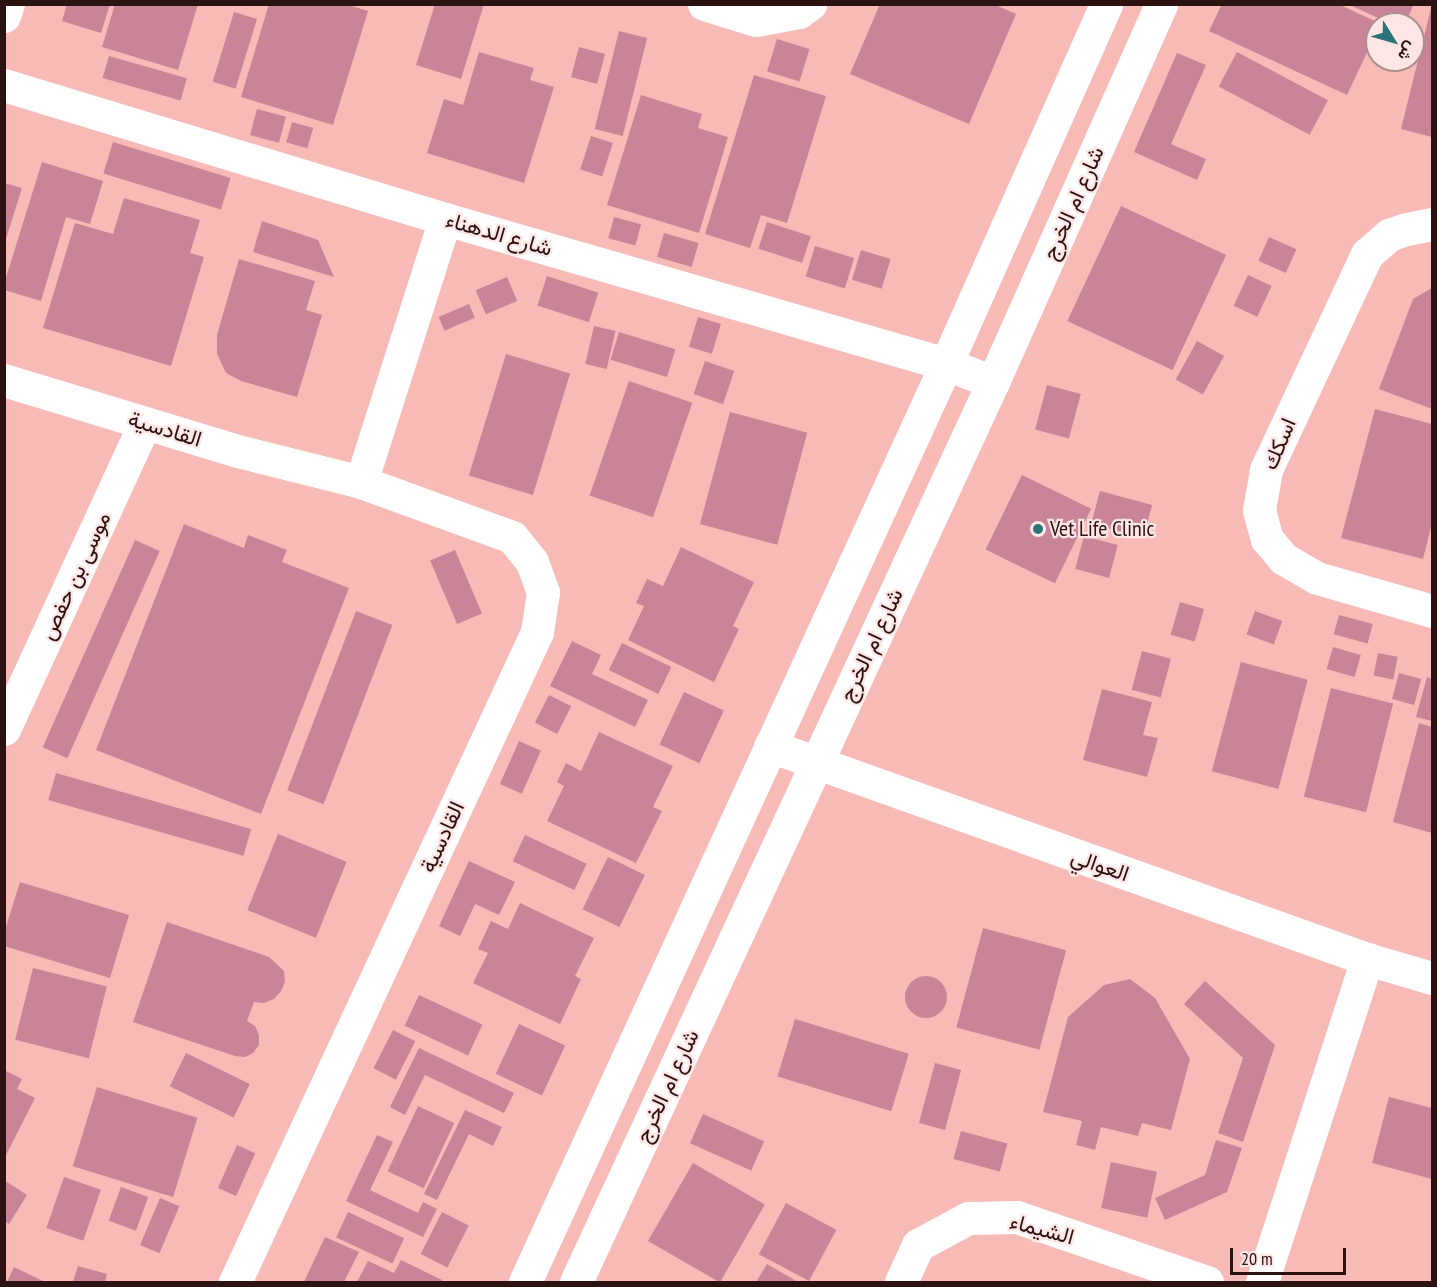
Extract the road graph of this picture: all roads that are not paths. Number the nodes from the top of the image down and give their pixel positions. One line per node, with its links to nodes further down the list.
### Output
1 (8, 4): 6 (street)
2 (704, 4): 3 (street)
3 (810, 4)
4 (1106, 4): 10 (street)
5 (1161, 4): 12 (street, شارع ام الخرج)
6 (4, 16)
7 (4, 85): 8 (street, شارع الدهناء)
8 (445, 219): 10 (street, شارع الدهناء); 14 (street)
9 (1432, 224): 15 (street, اسكك)
10 (946, 364): 12 (street, شارع الدهناء); 17 (street)
11 (4, 380): 13 (street, القادسية)
12 (993, 382): 18 (street, شارع ام الخرج)
13 (145, 423): 14 (street, القادسية); 16 (street, موسى بن حفص)
14 (362, 482): 21 (street, القادسية)
15 (1432, 611)
16 (4, 729)
17 (770, 746): 18 (street, العوالي); 22 (street)
18 (815, 764): 19 (street, العوالي); 23 (street, شارع ام الخرج)
19 (1367, 960): 20 (street, العوالي); 26 (street)
20 (1432, 978)
21 (236, 1282)
22 (525, 1282)
23 (576, 1282)
24 (901, 1282): 25 (street, الشيماء)
25 (1207, 1282)
26 (1262, 1282)

